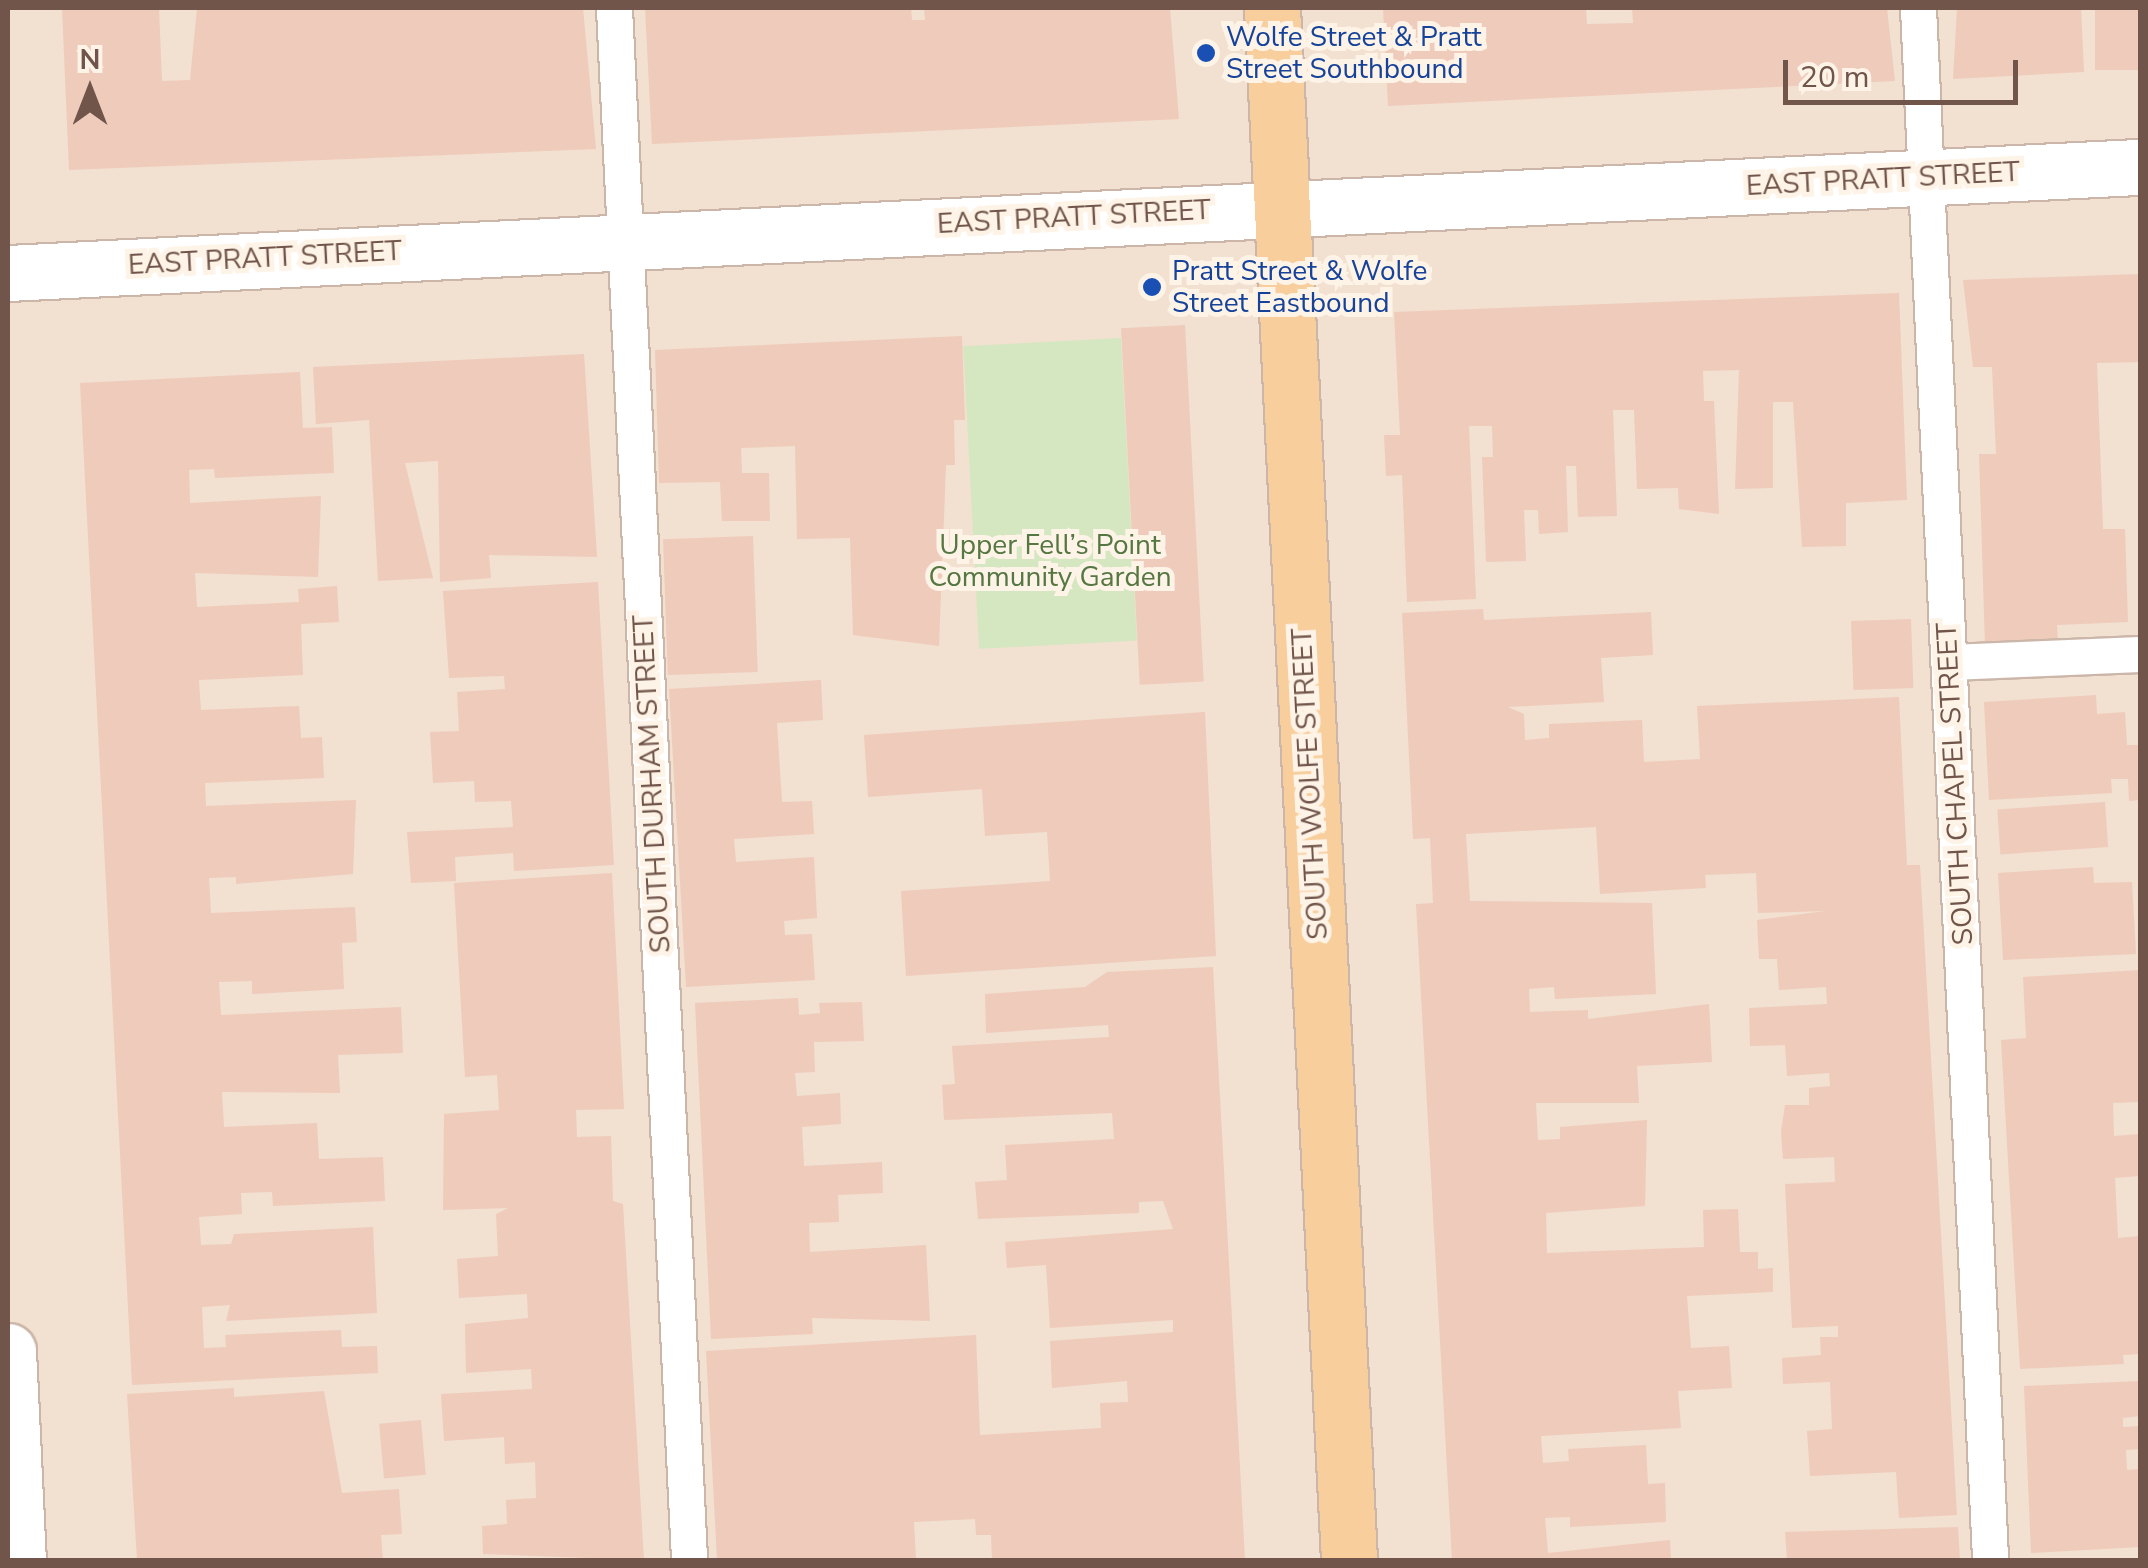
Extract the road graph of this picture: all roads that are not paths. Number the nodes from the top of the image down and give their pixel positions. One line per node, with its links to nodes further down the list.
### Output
1 (614, 8): 7 (lane, SOUTH DURHAM STREET)
2 (1272, 8): 6 (main road, SOUTH WOLFE STREET)
3 (1918, 8): 5 (lane, SOUTH CHAPEL STREET)
4 (2140, 167): 5 (main road, EAST PRATT STREET)
5 (1926, 177): 6 (main road, EAST PRATT STREET); 10 (lane, SOUTH CHAPEL STREET)
6 (1281, 206): 7 (main road, EAST PRATT STREET); 14 (main road, SOUTH WOLFE STREET)
7 (625, 238): 8 (main road, EAST PRATT STREET); 13 (lane, SOUTH DURHAM STREET)
8 (8, 273)
9 (2140, 654): 10 (lane)
10 (1950, 662): 15 (lane, SOUTH CHAPEL STREET)
11 (8, 1351): 12 (main road)
12 (18, 1560)
13 (689, 1560)
14 (1349, 1560)
15 (1990, 1560)

